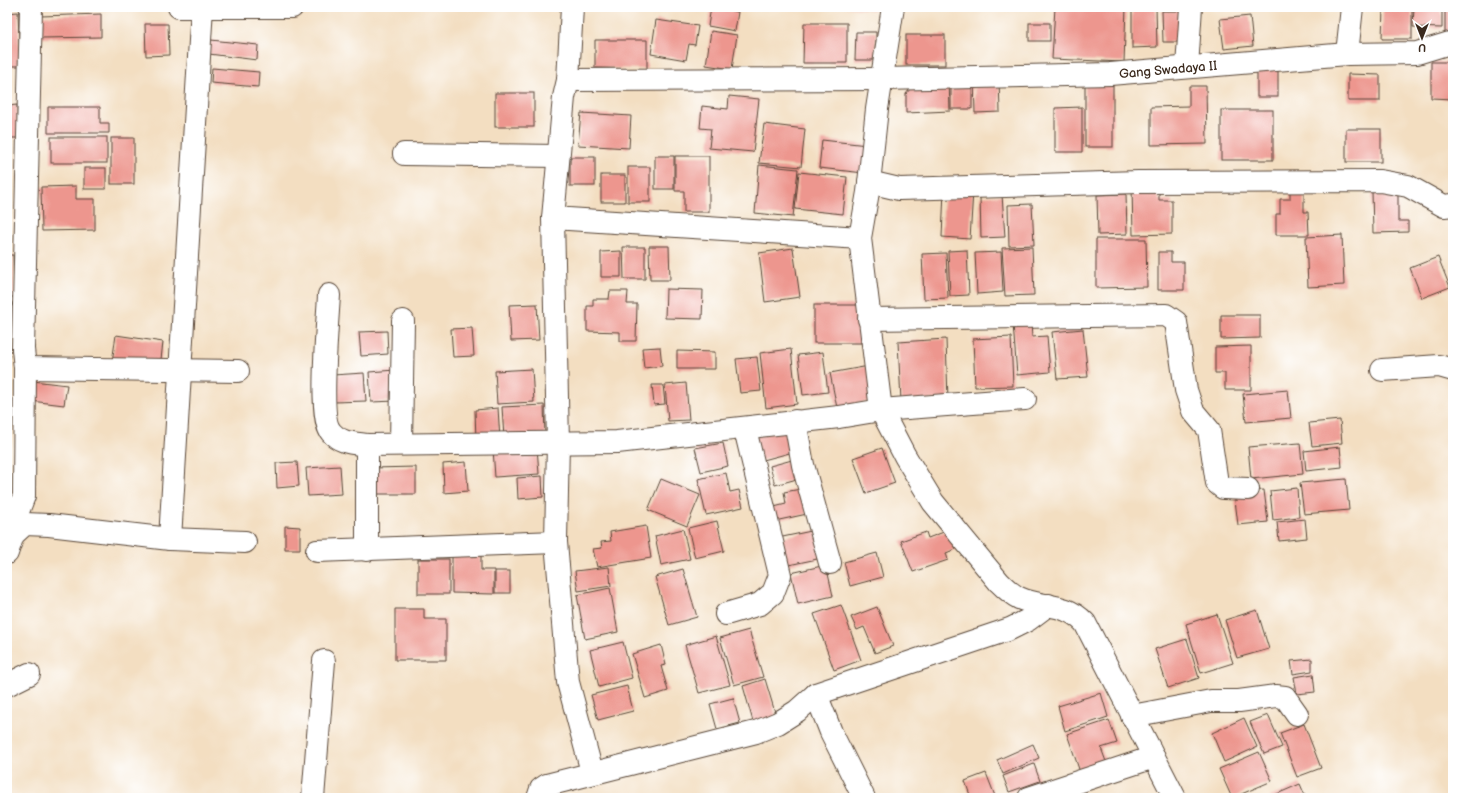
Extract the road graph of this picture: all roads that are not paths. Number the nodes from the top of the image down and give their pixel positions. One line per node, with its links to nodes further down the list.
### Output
1 (31, 7): 21 (street)
2 (179, 7): 3 (street)
3 (202, 7): 4 (street); 25 (street)
4 (292, 7)
5 (572, 7): 13 (street)
6 (893, 7): 12 (street)
7 (1191, 7): 11 (street)
8 (1352, 7): 10 (street)
9 (1453, 42): 10 (street, Gang Swadaya II)
10 (1347, 54): 11 (street, Gang Swadaya II)
11 (1186, 67): 12 (street, Gang Swadaya II)
12 (882, 79): 13 (street, Gang Swadaya II); 16 (street)
13 (568, 80): 15 (street)
14 (404, 154): 15 (street)
15 (558, 156): 18 (street)
16 (870, 182): 17 (street); 19 (street)
17 (1453, 205)
18 (553, 218): 19 (street); 33 (street)
19 (860, 238): 22 (street)
20 (329, 295): 35 (street)
21 (15, 306): 24 (street)
22 (870, 319): 30 (street); 36 (street)
23 (403, 321): 34 (street)
24 (25, 368): 25 (street); 37 (street)
25 (179, 370): 28 (street); 38 (street)
26 (1382, 370): 27 (street)
27 (1453, 370)
28 (238, 371)
29 (1025, 398): 30 (street)
30 (881, 410): 31 (street); 45 (street)
31 (796, 421): 32 (street); 44 (street)
32 (746, 429): 33 (street); 46 (street)
33 (558, 442): 34 (street); 40 (street)
34 (401, 444): 35 (street)
35 (367, 445): 41 (street)
36 (1248, 489)
37 (8, 514): 42 (street)
38 (170, 539): 39 (street); 42 (street)
39 (245, 542)
40 (556, 542): 41 (street); 54 (street)
41 (367, 550): 43 (street)
42 (8, 551)
43 (317, 551)
44 (830, 563)
45 (1048, 605): 50 (street); 52 (street)
46 (726, 614)
47 (324, 662): 55 (street)
48 (29, 674): 49 (street)
49 (7, 685)
50 (816, 694): 54 (street); 57 (street)
51 (1297, 714): 52 (street)
52 (1132, 716): 53 (street)
53 (1154, 757): 58 (street); 59 (street)
54 (592, 772): 56 (street)
55 (313, 798)
56 (538, 798)
57 (864, 798)
58 (1029, 798)
59 (1175, 798)

